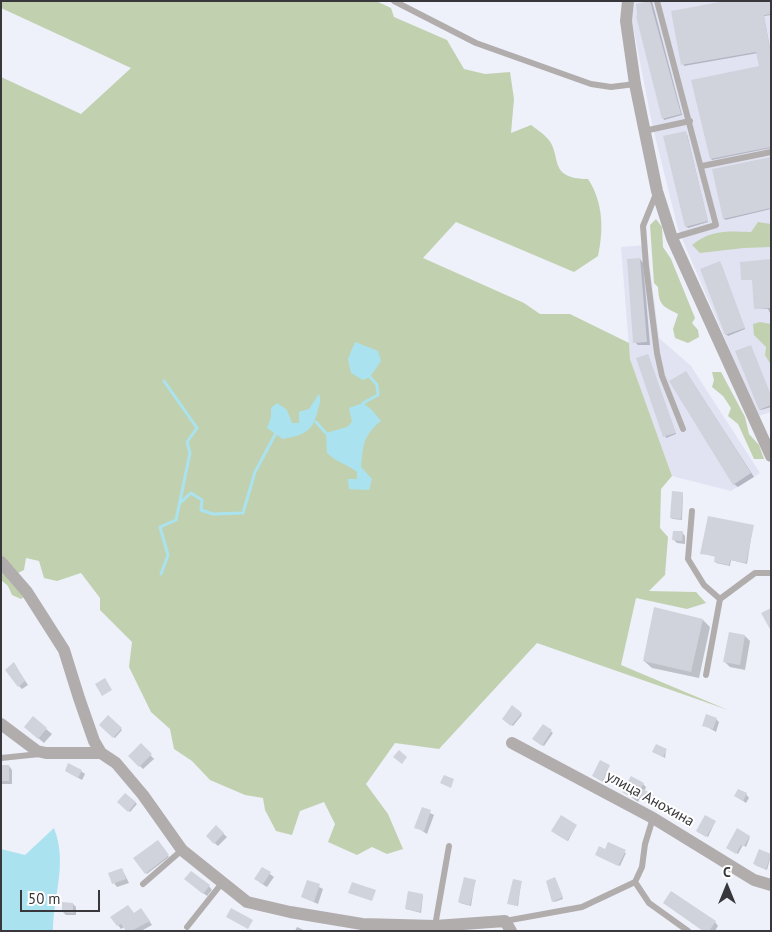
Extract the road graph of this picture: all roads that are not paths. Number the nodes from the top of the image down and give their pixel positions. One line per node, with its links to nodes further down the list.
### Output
1 (394, 1): 4 (lane)
2 (628, 1): 4 (street)
3 (657, 1): 5 (lane)
4 (635, 84): 6 (street)
5 (690, 120): 6 (lane); 8 (lane)
6 (644, 131): 9 (street)
7 (771, 152): 8 (lane)
8 (702, 166): 10 (lane)
9 (657, 191): 10 (street); 13 (lane)
10 (672, 238): 11 (street)
11 (756, 425): 12 (street); 14 (street)
12 (771, 426)
13 (683, 429)
14 (771, 456)
15 (692, 511): 18 (lane)
16 (1, 562): 23 (street)
17 (771, 573): 18 (lane)
18 (720, 599): 19 (lane)
19 (706, 675)
20 (1, 724): 22 (street)
21 (512, 743): 25 (street, улица Анохина)
22 (46, 753): 23 (street); 24 (lane)
23 (101, 753): 27 (street)
24 (1, 758)
25 (654, 818): 28 (lane); 31 (street, улица Анохина)
26 (449, 846): 32 (lane)
27 (182, 850): 29 (street); 30 (lane)
28 (635, 882): 33 (lane); 35 (lane)
29 (222, 883): 32 (street); 34 (lane)
30 (143, 884)
31 (771, 885)
32 (435, 926): 33 (street)
33 (508, 926)
34 (187, 927)
35 (688, 931)

